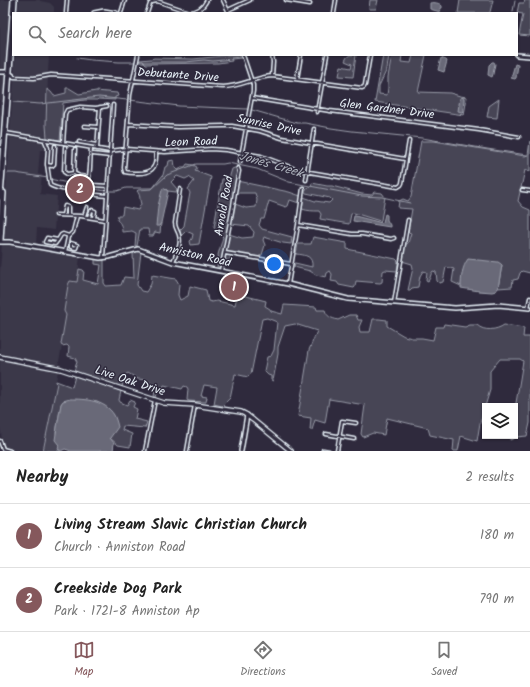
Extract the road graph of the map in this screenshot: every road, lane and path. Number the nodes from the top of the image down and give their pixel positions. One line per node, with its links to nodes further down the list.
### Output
1 (14, 0): 11 (highway)
2 (17, 0): 12 (highway)
3 (67, 0): 13 (street)
4 (125, 0): 16 (street)
5 (207, 0): 19 (street)
6 (223, 0): 20 (street)
7 (250, 0): 20 (street)
8 (286, 0): 10 (street)
9 (336, 0): 21 (street)
10 (310, 4)
11 (13, 12)
12 (16, 12)
13 (66, 12)
14 (99, 12): 15 (street)
15 (110, 12)
16 (121, 12)
17 (148, 12): 18 (street)
18 (189, 12)
19 (193, 12)
20 (228, 12)
21 (334, 12)
22 (12, 26): 33 (highway)
23 (518, 54): 31 (street)
24 (13, 56): 33 (highway)
25 (138, 56): 37 (street)
26 (243, 56): 36 (street, Arnold Road)
27 (272, 56): 34 (street)
28 (301, 56): 35 (street)
29 (327, 56): 38 (street)
30 (370, 56): 38 (street, Debutante Drive)
31 (530, 56)
32 (0, 72): 33 (street)
33 (10, 74): 37 (street, Debutante Drive); 50 (highway)
34 (272, 76): 35 (street, Debutante Drive); 36 (street, Debutante Drive)
35 (297, 79): 38 (street, Debutante Drive)
36 (251, 80): 37 (street, Debutante Drive); 39 (street, Arnold Road)
37 (133, 82): 45 (street)
38 (322, 83): 43 (street)
39 (252, 98): 43 (street, Glen Gardner Drive); 48 (street, Arnold Road)
40 (113, 105): 64 (street)
41 (107, 106): 42 (street)
42 (100, 107): 47 (street); 55 (street)
43 (318, 109): 44 (street); 51 (street, Glen Gardner Drive)
44 (317, 112)
45 (128, 124): 48 (street, Sunrise Drive); 63 (street)
46 (84, 126): 47 (street)
47 (98, 127): 57 (street)
48 (246, 129): 56 (street, Sunrise Drive); 66 (street, Arnold Road)
49 (314, 129): 56 (street)
50 (6, 133): 52 (street, Leon Road); 69 (highway); 72 (highway)
51 (519, 137)
52 (45, 140): 55 (street, Leon Road); 73 (street)
53 (409, 141): 70 (street)
54 (79, 142): 57 (street)
55 (63, 143): 60 (street, Leon Road)
56 (312, 143): 70 (street, Sunrise Drive); 75 (street)
57 (97, 144): 62 (street)
58 (55, 146): 73 (street)
59 (65, 147): 76 (street)
60 (91, 148): 62 (street, Leon Road); 77 (street)
61 (74, 149): 76 (street)
62 (97, 149): 64 (street, Leon Road)
63 (126, 149): 64 (street, Leon Road); 65 (street, Leon Road); 65 (street)
64 (110, 151): 68 (street)
65 (156, 152): 66 (street, Leon Road)
66 (241, 152): 71 (street, Arnold Road); 75 (street, Leon Road)
67 (93, 154): 68 (street)
68 (110, 156): 80 (street)
69 (1, 157): 72 (highway); 87 (highway)
70 (406, 159): 75 (street, Leon Road)
71 (240, 162)
72 (6, 163): 88 (highway)
73 (47, 165): 77 (street)
74 (238, 168): 107 (street, Arnold Road)
75 (307, 172): 78 (street)
76 (74, 173): 77 (street)
77 (89, 178)
78 (306, 180)
79 (92, 185): 80 (street)
80 (108, 186): 86 (street)
81 (303, 188): 99 (street)
82 (180, 189): 109 (street)
83 (522, 190): 84 (street)
84 (530, 191)
85 (97, 195): 86 (street)
86 (107, 196): 97 (street)
87 (0, 197)
88 (1, 205): 103 (highway)
89 (86, 206): 94 (street)
90 (56, 215): 91 (street)
91 (63, 215): 92 (street); 92 (street)
92 (68, 215): 93 (street)
93 (77, 216): 94 (street); 100 (street)
94 (84, 216): 95 (street)
95 (89, 217): 96 (street); 96 (street)
96 (94, 218): 97 (street)
97 (105, 220): 108 (street)
98 (408, 220): 114 (street)
99 (298, 225): 101 (street); 110 (street)
100 (68, 236): 102 (street); 104 (street)
101 (394, 238)
102 (58, 240): 102 (street)
103 (0, 241): 106 (street, Anniston Road)
104 (67, 242): 105 (street); 106 (street)
105 (71, 243)
106 (65, 252): 108 (street, Anniston Road)
107 (225, 253): 110 (street); 111 (street, Arnold Road)
108 (103, 258): 109 (street, Anniston Road)
109 (173, 262): 111 (street, Anniston Road)
110 (291, 264): 112 (street)
111 (221, 271): 112 (street, Anniston Road)
112 (288, 284): 114 (street, Anniston Road)
113 (530, 298): 115 (street)
114 (394, 302): 115 (street, Anniston Road)
115 (529, 308)
116 (0, 357): 117 (main road, Live Oak Drive)
117 (155, 400): 118 (main road, Live Oak Drive); 127 (street)
118 (195, 404): 119 (main road, Live Oak Drive); 128 (street)
119 (247, 415): 129 (street); 130 (main road, Live Oak Drive)
120 (356, 423): 122 (street)
121 (326, 434): 122 (street)
122 (339, 437): 123 (street); 132 (street)
123 (354, 439)
124 (0, 441): 126 (street)
125 (323, 450): 131 (street)
126 (10, 451)
127 (145, 451)
128 (187, 451)
129 (241, 451)
130 (291, 451)
131 (329, 451)
132 (337, 451)

